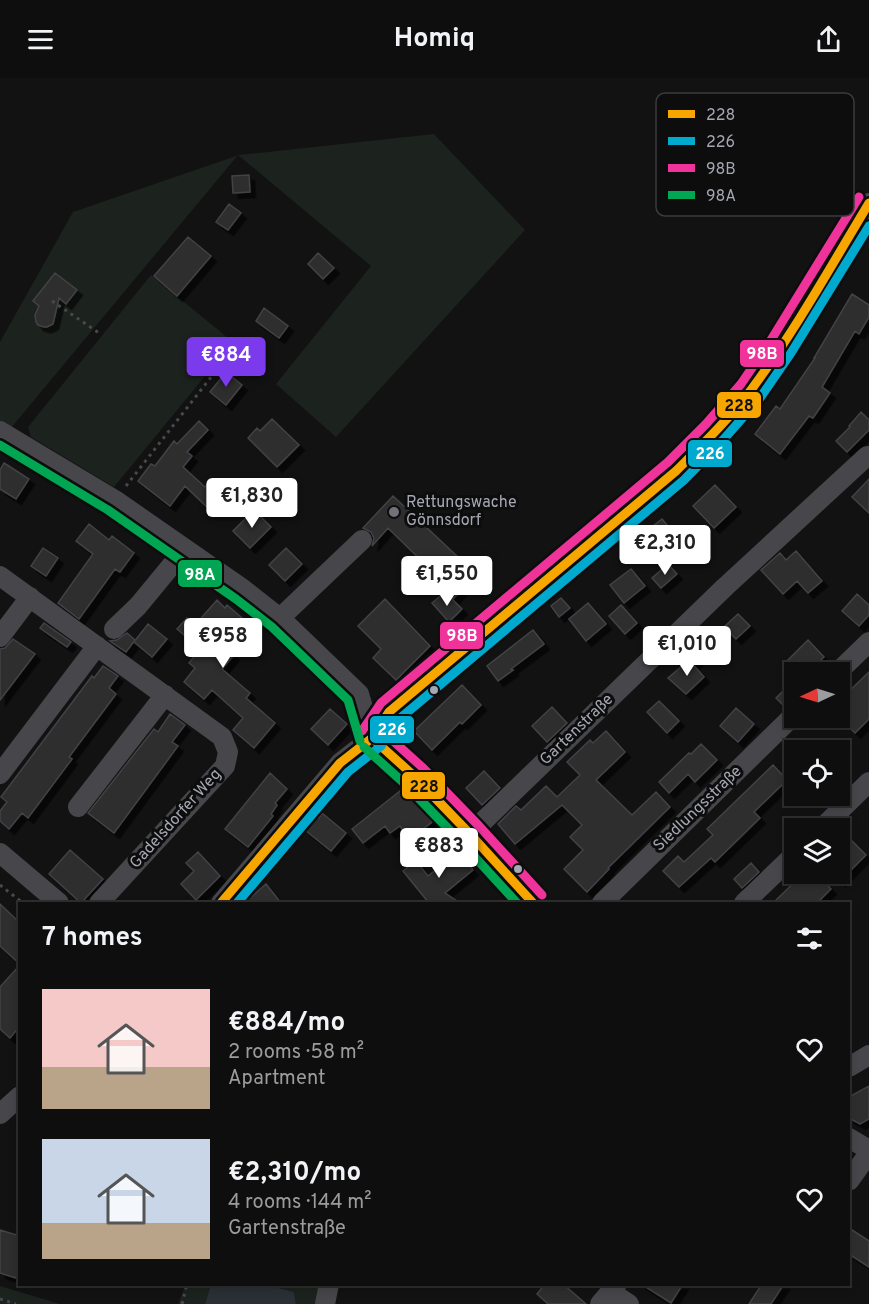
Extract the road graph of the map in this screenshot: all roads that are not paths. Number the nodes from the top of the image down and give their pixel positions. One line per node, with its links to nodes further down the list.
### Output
1 (866, 208): 16 (street)
2 (0, 431): 5 (street)
3 (869, 456): 21 (street, Gartenstraße)
4 (362, 540): 8 (street)
5 (185, 549): 8 (street); 9 (street)
6 (0, 576): 7 (street, Gadelsdorfer Weg)
7 (30, 597): 10 (street); 12 (street, Gadelsdorfer Weg)
8 (280, 618): 16 (street)
9 (114, 629)
10 (0, 637)
11 (869, 642): 13 (street)
12 (97, 646): 14 (street, Gadelsdorfer Weg); 17 (street)
13 (848, 662)
14 (165, 695): 19 (street); 25 (street, Gadelsdorfer Weg)
15 (784, 725): 28 (street, Siedlungsstraße)
16 (372, 738): 21 (street); 26 (street)
17 (0, 774)
18 (869, 782): 20 (street)
19 (78, 807)
20 (832, 818)
21 (470, 834): 27 (street)
22 (0, 853): 24 (street)
23 (784, 865): 29 (street)
24 (58, 902)
25 (100, 902)
26 (222, 902)
27 (531, 902)
28 (603, 902)
29 (745, 902)
30 (869, 1055): 31 (street)
31 (850, 1066)
32 (18, 1098): 33 (street)
33 (0, 1114)
34 (850, 1139): 35 (street)
35 (869, 1152): 36 (street)
36 (850, 1180)
37 (329, 1286): 39 (street)
38 (609, 1293): 40 (street)
39 (325, 1304)
40 (629, 1304)

